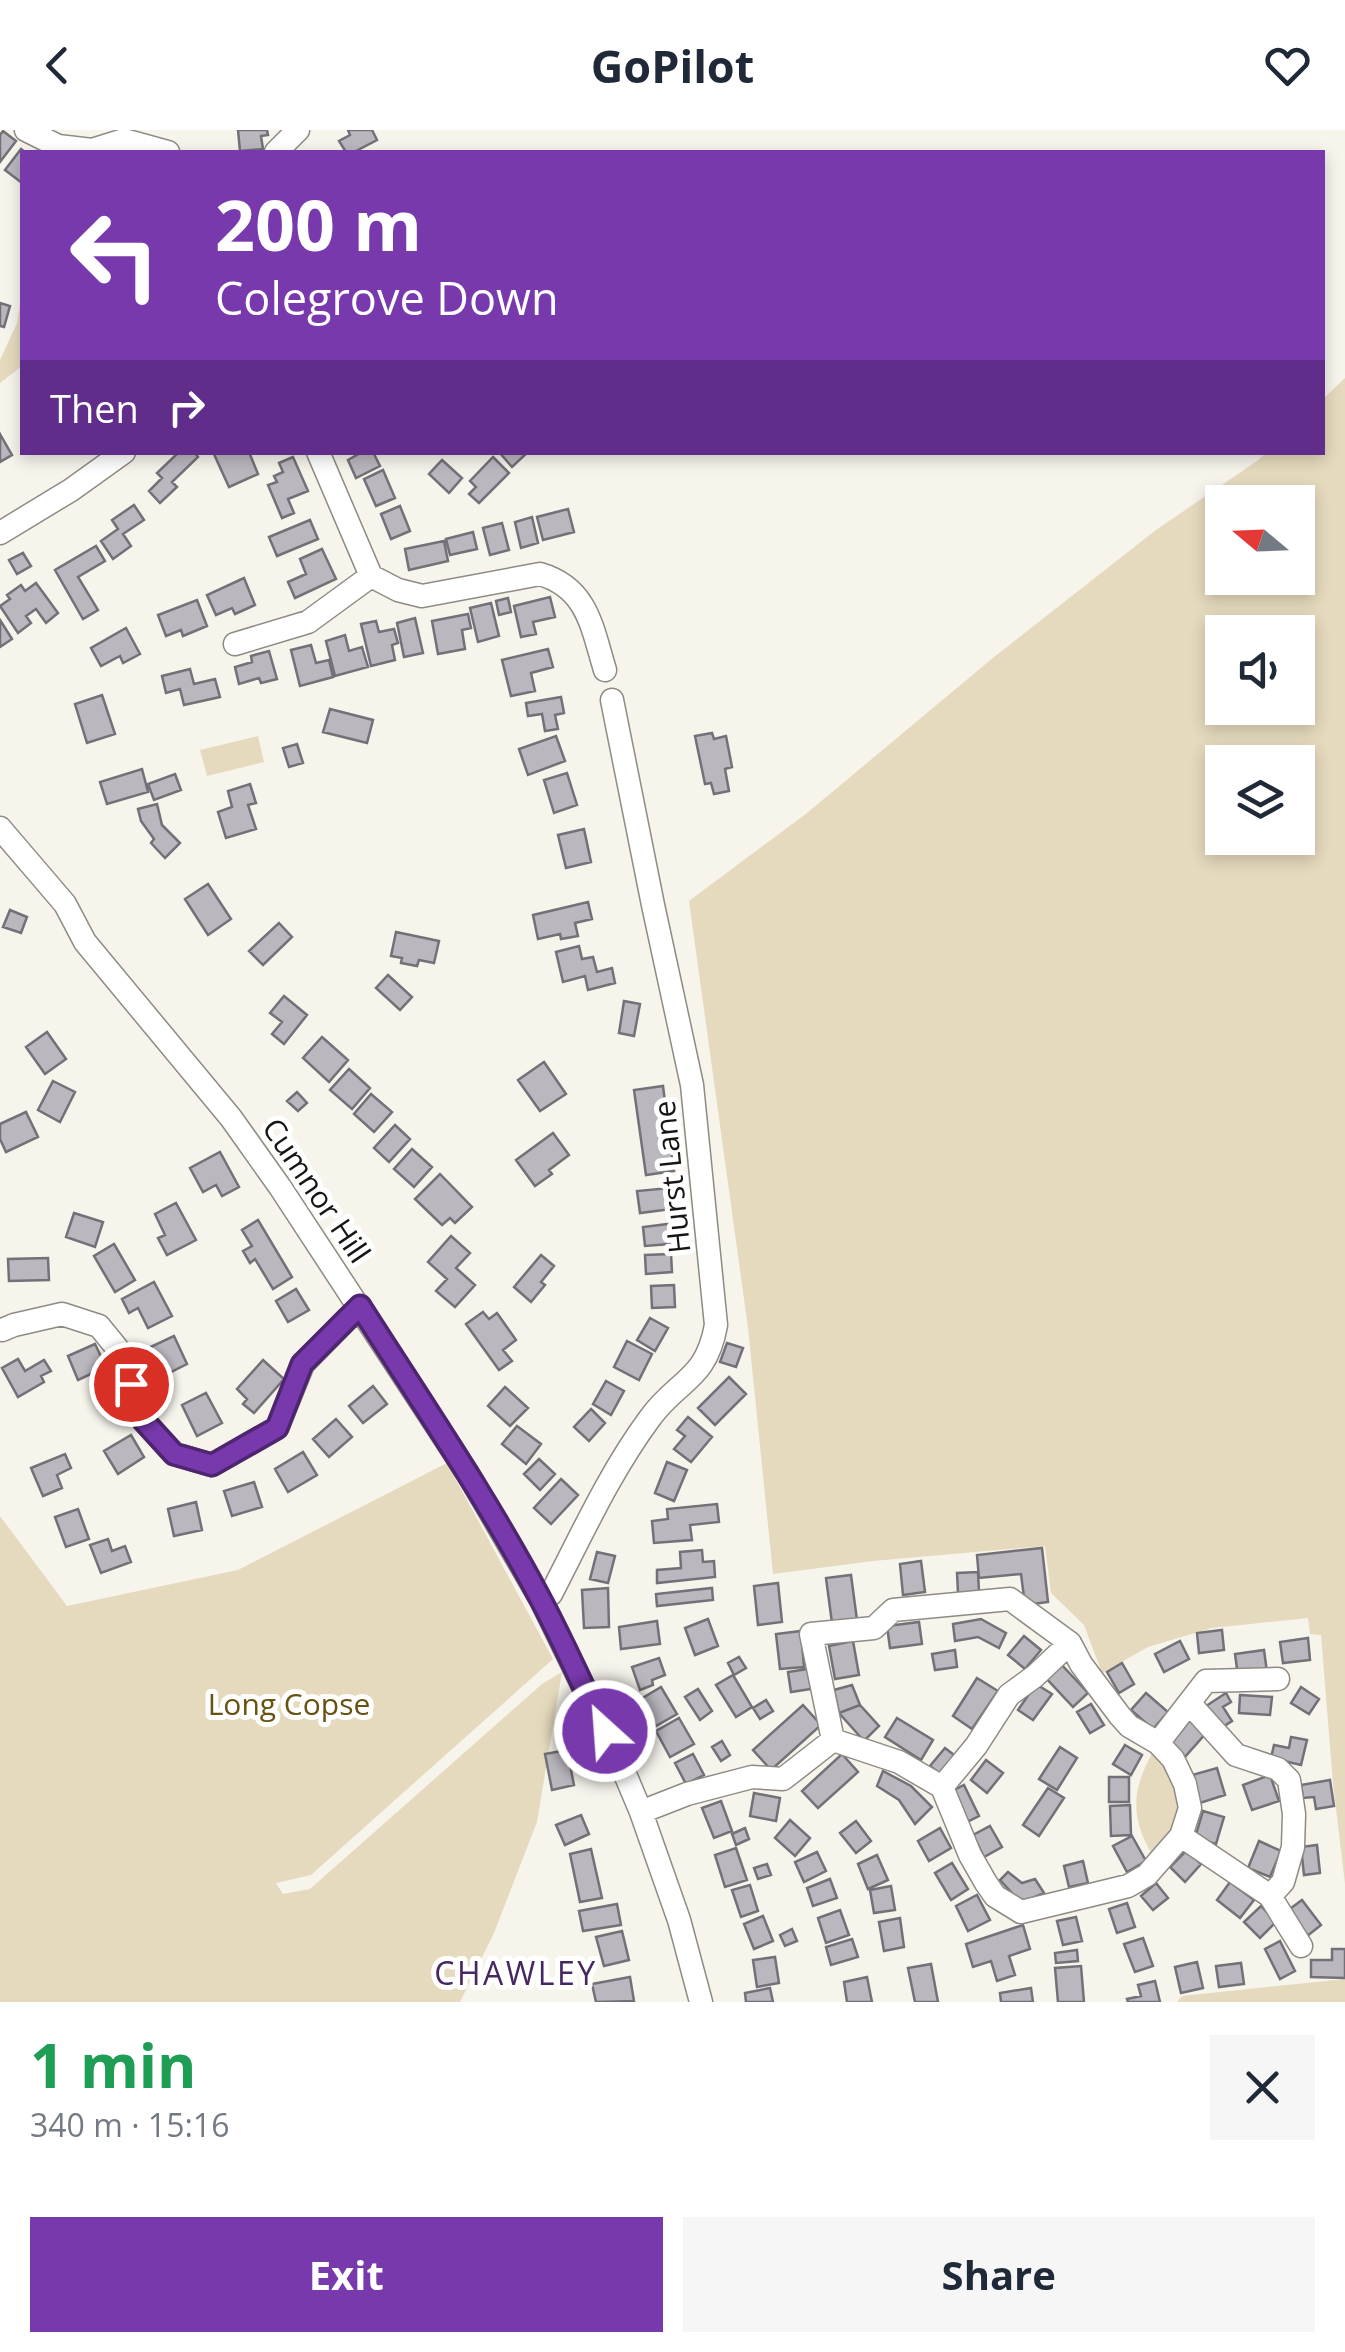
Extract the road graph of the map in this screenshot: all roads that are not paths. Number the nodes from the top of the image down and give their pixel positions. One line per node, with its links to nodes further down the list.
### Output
1 (26, 130): 3 (street)
2 (298, 130): 5 (street)
3 (123, 135): 4 (street)
4 (163, 150)
5 (278, 150)
6 (120, 455): 8 (street)
7 (319, 455): 9 (street)
8 (0, 533)
9 (371, 576): 10 (street); 11 (street)
10 (235, 644)
11 (604, 670)
12 (612, 700): 16 (street, Hurst Lane)
13 (0, 828): 14 (street, Cumnor Hill)
14 (360, 1306): 15 (street); 16 (street, Cumnor Hill)
15 (7, 1321)
16 (541, 1600): 23 (street, Cumnor Hill)
17 (1075, 1653): 20 (street); 21 (street); 22 (street)
18 (1278, 1679): 19 (street)
19 (1189, 1703): 21 (street); 25 (street)
20 (833, 1740): 22 (street); 23 (street)
21 (1158, 1743): 24 (street)
22 (942, 1788): 24 (street)
23 (642, 1812): 27 (street, Cumnor Hill)
24 (1182, 1836): 25 (street)
25 (1270, 1896): 26 (street)
26 (1301, 1946)
27 (701, 2002)

